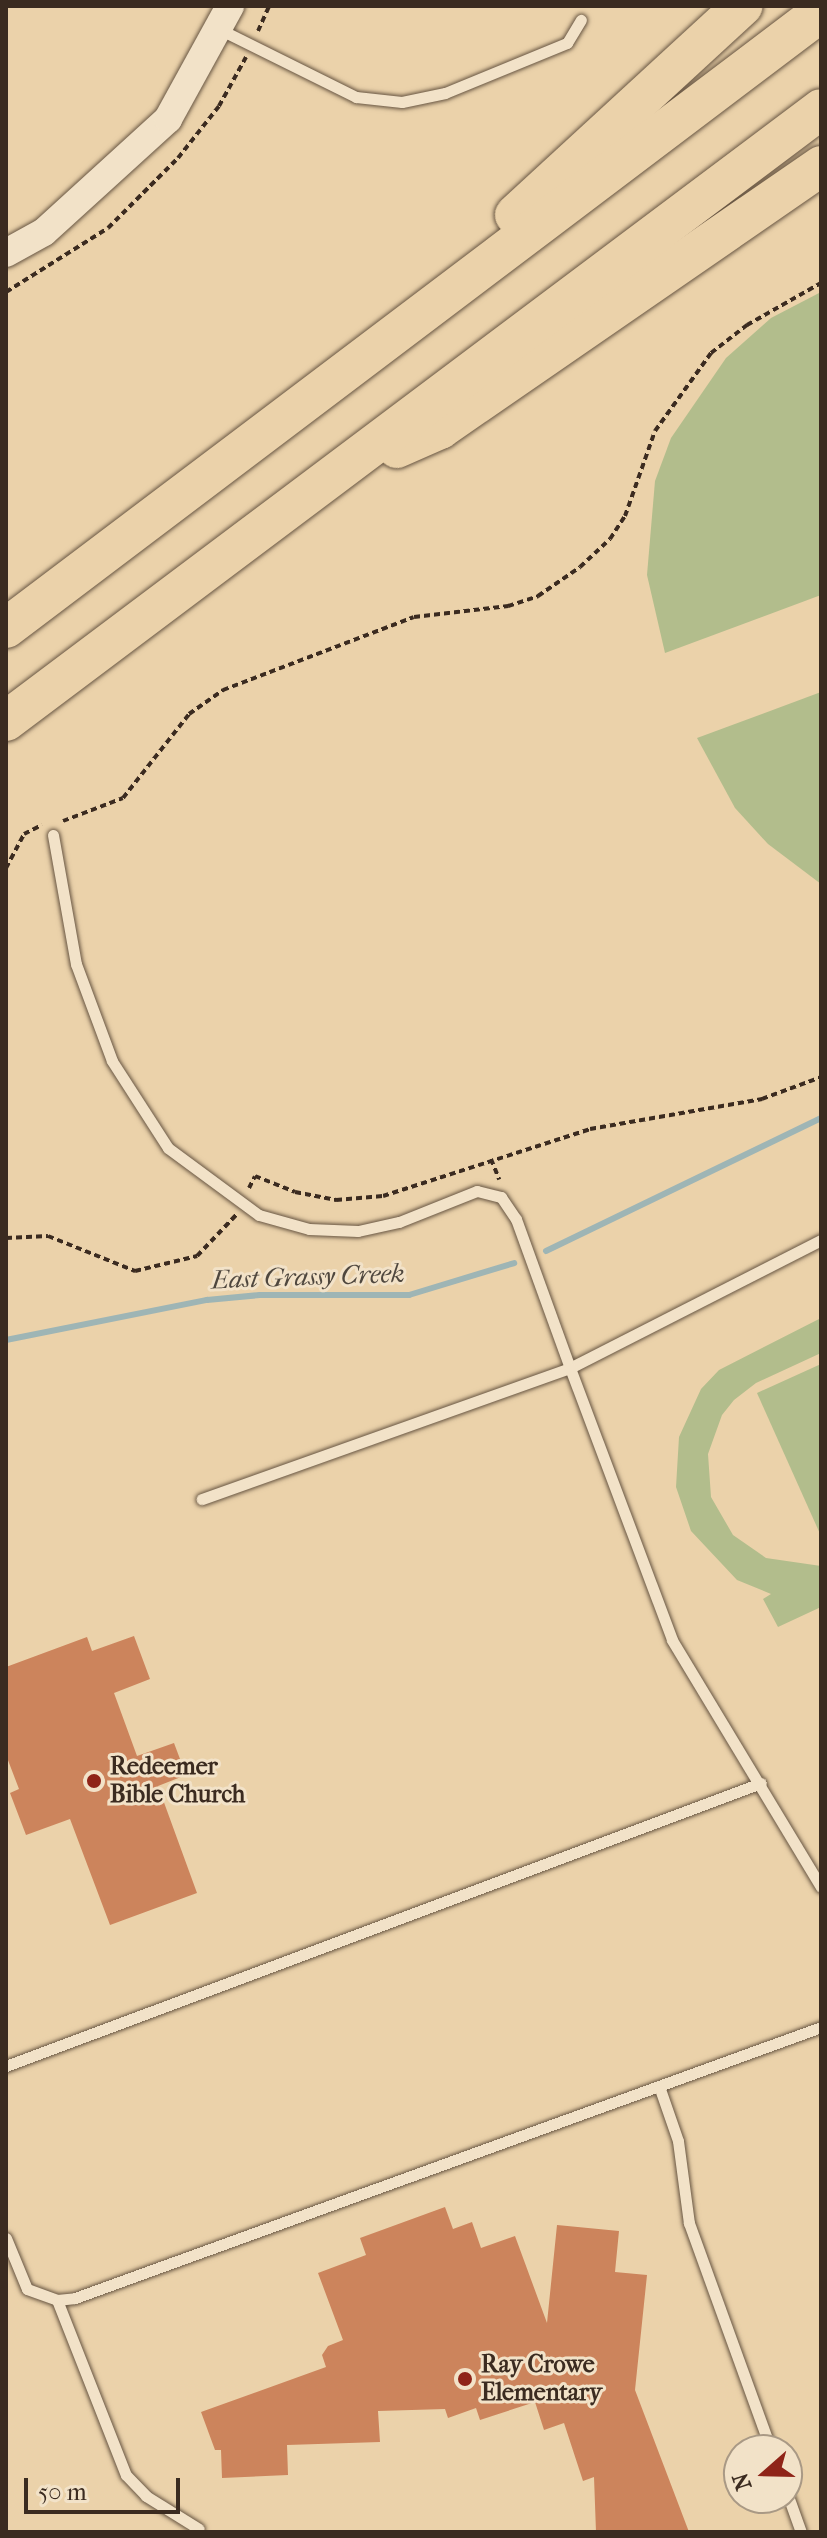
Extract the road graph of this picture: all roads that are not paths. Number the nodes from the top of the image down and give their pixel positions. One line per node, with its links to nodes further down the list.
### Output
1 (742, 6): 9 (highway)
2 (227, 12): 4 (lane); 7 (street)
3 (821, 12): 9 (highway)
4 (581, 20)
5 (821, 109): 8 (highway)
6 (821, 166): 8 (highway)
7 (6, 253)
8 (318, 485): 10 (highway)
9 (6, 626)
10 (6, 721)
11 (53, 835): 13 (lane)
12 (821, 1240): 13 (lane)
13 (570, 1368): 14 (lane); 15 (lane)
14 (202, 1499)
15 (761, 1783): 16 (lane); 18 (lane)
16 (821, 1887)
17 (821, 2027): 19 (lane)
18 (6, 2066)
19 (659, 2086): 21 (lane); 22 (lane)
20 (6, 2238): 21 (lane)
21 (57, 2300): 23 (lane)
22 (765, 2434)
23 (199, 2529)

